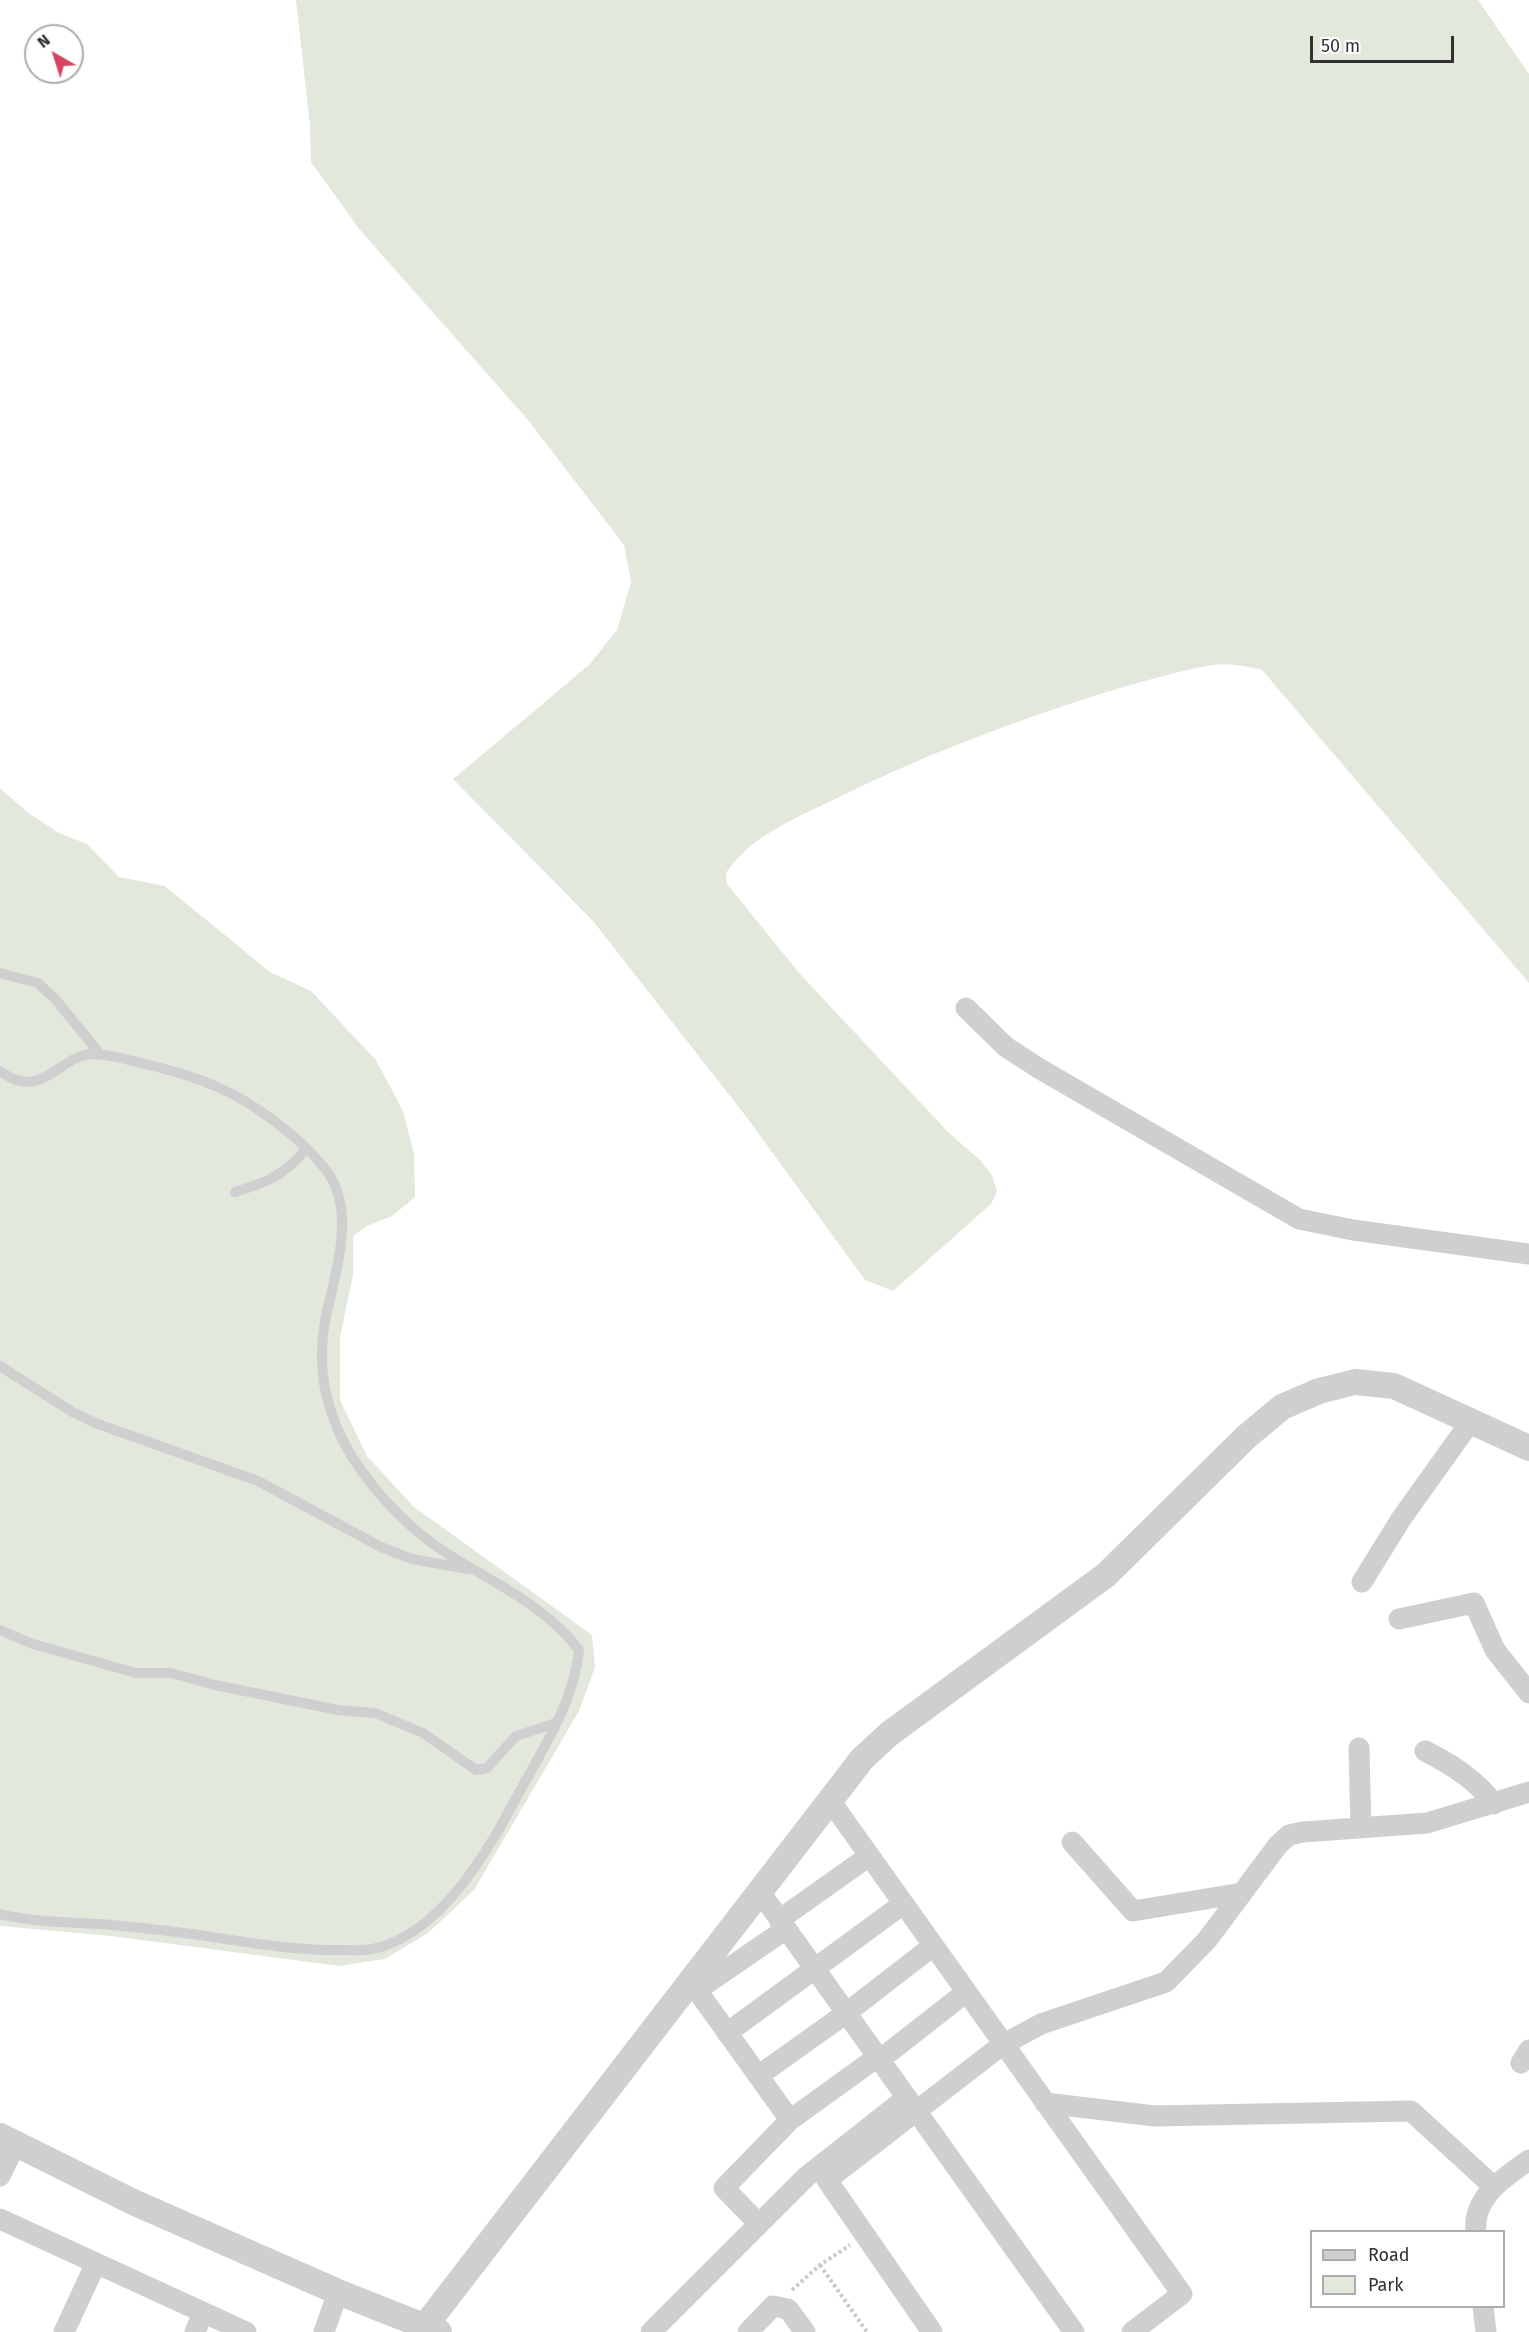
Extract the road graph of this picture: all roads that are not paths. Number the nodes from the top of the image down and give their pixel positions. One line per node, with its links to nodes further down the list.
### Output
1 (0, 973): 3 (lane)
2 (966, 1008): 7 (street)
3 (100, 1054): 4 (lane); 5 (lane)
4 (0, 1071)
5 (306, 1149): 6 (lane); 11 (lane)
6 (235, 1192)
7 (1529, 1254)
8 (0, 1366): 11 (lane)
9 (1472, 1421): 10 (street); 12 (street); 20 (street)
10 (1529, 1448)
11 (474, 1570): 16 (lane)
12 (1362, 1582)
13 (1399, 1619): 15 (street)
14 (0, 1630): 16 (lane)
15 (1529, 1694)
16 (556, 1723): 28 (lane)
17 (1359, 1748): 22 (street)
18 (1425, 1751): 21 (street)
19 (1529, 1792): 21 (street)
20 (829, 1799): 24 (street); 25 (street)
21 (1494, 1804): 22 (street)
22 (1361, 1828): 26 (street)
23 (1072, 1842): 26 (street)
24 (869, 1856): 27 (street); 29 (street)
25 (760, 1892): 29 (street); 32 (street)
26 (1242, 1893): 36 (street)
27 (903, 1904): 30 (street); 31 (street)
28 (0, 1914)
29 (783, 1925): 31 (street); 32 (street)
30 (933, 1946): 33 (street); 34 (street)
31 (814, 1970): 34 (street); 35 (street)
32 (694, 1986): 35 (street); 53 (street)
33 (966, 1993): 36 (street); 37 (street)
34 (845, 2014): 37 (street); 38 (street)
35 (728, 2032): 38 (street)
36 (1002, 2045): 39 (street); 40 (street)
37 (876, 2058): 40 (street); 41 (street)
38 (758, 2076): 41 (street)
39 (1045, 2103): 45 (street); 62 (street)
40 (910, 2105): 47 (street); 60 (street); 61 (street)
41 (790, 2120): 47 (street)
42 (8, 2140): 44 (street); 50 (street)
43 (1529, 2160): 45 (street)
44 (0, 2176)
45 (1493, 2186): 48 (street)
46 (0, 2219): 49 (street)
47 (759, 2224): 57 (street)
48 (1476, 2230)
49 (96, 2263): 52 (street); 54 (street)
50 (338, 2292): 53 (street); 56 (street)
51 (1483, 2308): 63 (street)
52 (199, 2322): 55 (street)
53 (432, 2329)
54 (64, 2332)
55 (246, 2332)
56 (324, 2332)
57 (651, 2332)
58 (748, 2332): 59 (street)
59 (805, 2332)
60 (932, 2332)
61 (1074, 2332)
62 (1132, 2332)
63 (1486, 2332)

